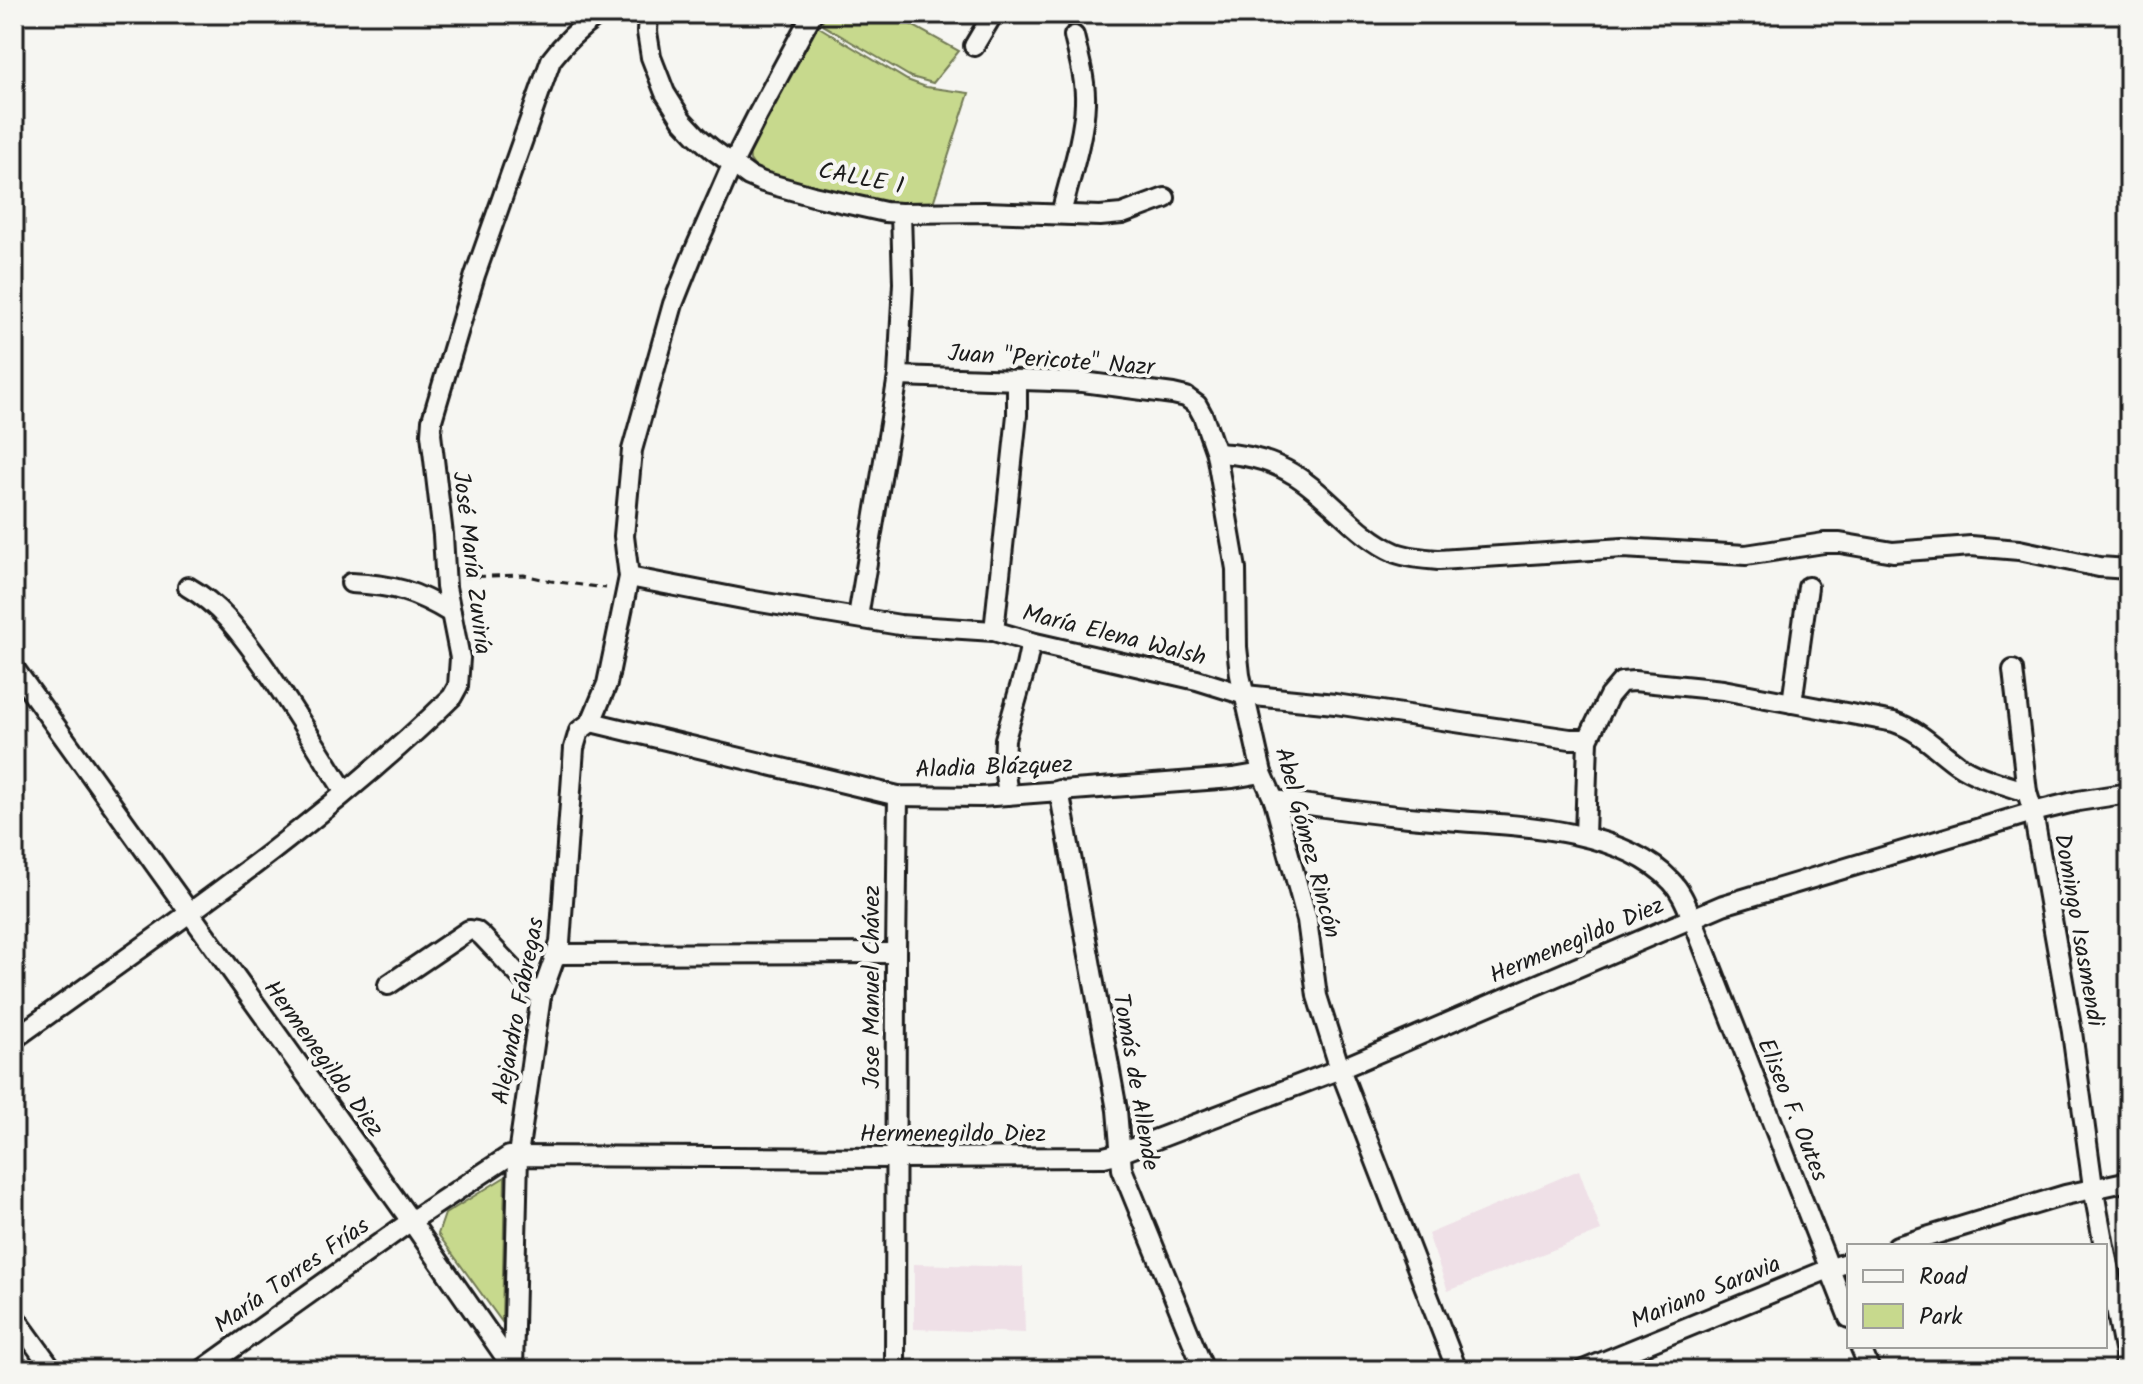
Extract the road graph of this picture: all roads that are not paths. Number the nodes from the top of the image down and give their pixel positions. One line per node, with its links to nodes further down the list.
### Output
1 (599, 14): 20 (street, José María Zuviría)
2 (812, 14): 7 (street, Alejandro Fábregas)
3 (993, 14): 6 (street)
4 (646, 16): 7 (street, CALLE 1)
5 (1074, 36): 10 (street)
6 (974, 46)
7 (733, 163): 9 (street, CALLE 1); 17 (street, Alejandro Fábregas)
8 (1165, 198): 10 (street, CALLE 1)
9 (901, 213): 10 (street, CALLE 1); 11 (street)
10 (1061, 214)
11 (898, 376): 12 (street, Juan "Pericote" Nazr); 21 (street)
12 (1017, 381): 13 (street, Juan "Pericote" Nazr); 22 (street)
13 (1197, 405): 14 (street, Abel Gómez Rincón)
14 (1216, 453): 15 (street); 26 (street, Abel Gómez Rincón)
15 (2129, 569)
16 (351, 583): 20 (street)
17 (627, 584): 21 (street, María Elena Walsh); 28 (street, Alejandro Fábregas)
18 (188, 587): 32 (street)
19 (1808, 587): 27 (street)
20 (451, 613): 32 (street, José María Zuviría)
21 (858, 617): 22 (street, María Elena Walsh)
22 (994, 631): 23 (street, María Elena Walsh)
23 (1031, 642): 26 (street, María Elena Walsh); 35 (street)
24 (14, 668): 40 (street, Hermenegildo Diez)
25 (2013, 670): 33 (street, Domingo Isasmendi)
26 (1245, 695): 29 (street, María Elena Walsh); 30 (street, Abel Gómez Rincón)
27 (1792, 703): 29 (street); 33 (street)
28 (591, 722): 36 (street, Aladia Blázquez); 43 (street, Alejandro Fábregas)
29 (1588, 739): 39 (street)
30 (1262, 773): 31 (street, Aladia Blázquez); 37 (street, Abel Gómez Rincón)
31 (1059, 790): 35 (street, Aladia Blázquez); 48 (street, Tomás de Allende)
32 (345, 792): 40 (street, José María Zuviría)
33 (2027, 792): 38 (street, Domingo Isasmendi)
34 (2129, 793): 38 (street, Hermenegildo Diez)
35 (1008, 795): 36 (street, Aladia Blázquez)
36 (898, 796): 42 (street, Jose Manuel Chávez)
37 (1274, 800): 39 (street, Eliseo F. Outes); 47 (street, Abel Gómez Rincón)
38 (2033, 812): 41 (street, Hermenegildo Diez); 52 (street, Domingo Isasmendi)
39 (1585, 836): 41 (street, Eliseo F. Outes)
40 (188, 913): 46 (street, José María Zuviría); 53 (street, Hermenegildo Diez)
41 (1692, 918): 47 (street, Hermenegildo Diez); 58 (street, Eliseo F. Outes)
42 (896, 953): 43 (street); 50 (street, Jose Manuel Chávez)
43 (557, 954): 45 (street, Alejandro Fábregas)
44 (388, 985): 45 (street)
45 (541, 996): 49 (street, Alejandro Fábregas)
46 (14, 1039)
47 (1340, 1069): 48 (street, Hermenegildo Diez); 67 (street, Abel Gómez Rincón)
48 (1120, 1153): 50 (street, Hermenegildo Diez); 66 (street, Tomás de Allende)
49 (518, 1155): 50 (street, Hermenegildo Diez); 53 (street, Hermenegildo Diez); 62 (street, Alejandro Fábregas)
50 (896, 1158): 65 (street, Jose Manuel Chávez)
51 (2129, 1181): 52 (street)
52 (2093, 1187): 54 (street); 55 (street, Domingo Isasmendi)
53 (411, 1221): 62 (street); 64 (street, María Torres Frías)
54 (1903, 1244)
55 (2104, 1244)
56 (2107, 1259): 70 (street, Domingo Isasmendi)
57 (1847, 1263): 58 (street, Mariano Saravia)
58 (1829, 1269): 59 (street, Eliseo F. Outes); 68 (street, Mariano Saravia)
59 (1847, 1313)
60 (14, 1316): 63 (street)
61 (1861, 1348): 69 (street)
62 (513, 1369)
63 (53, 1370)
64 (202, 1370)
65 (895, 1370)
66 (1204, 1370)
67 (1457, 1370)
68 (1583, 1370)
69 (1870, 1370)
70 (2124, 1370)

